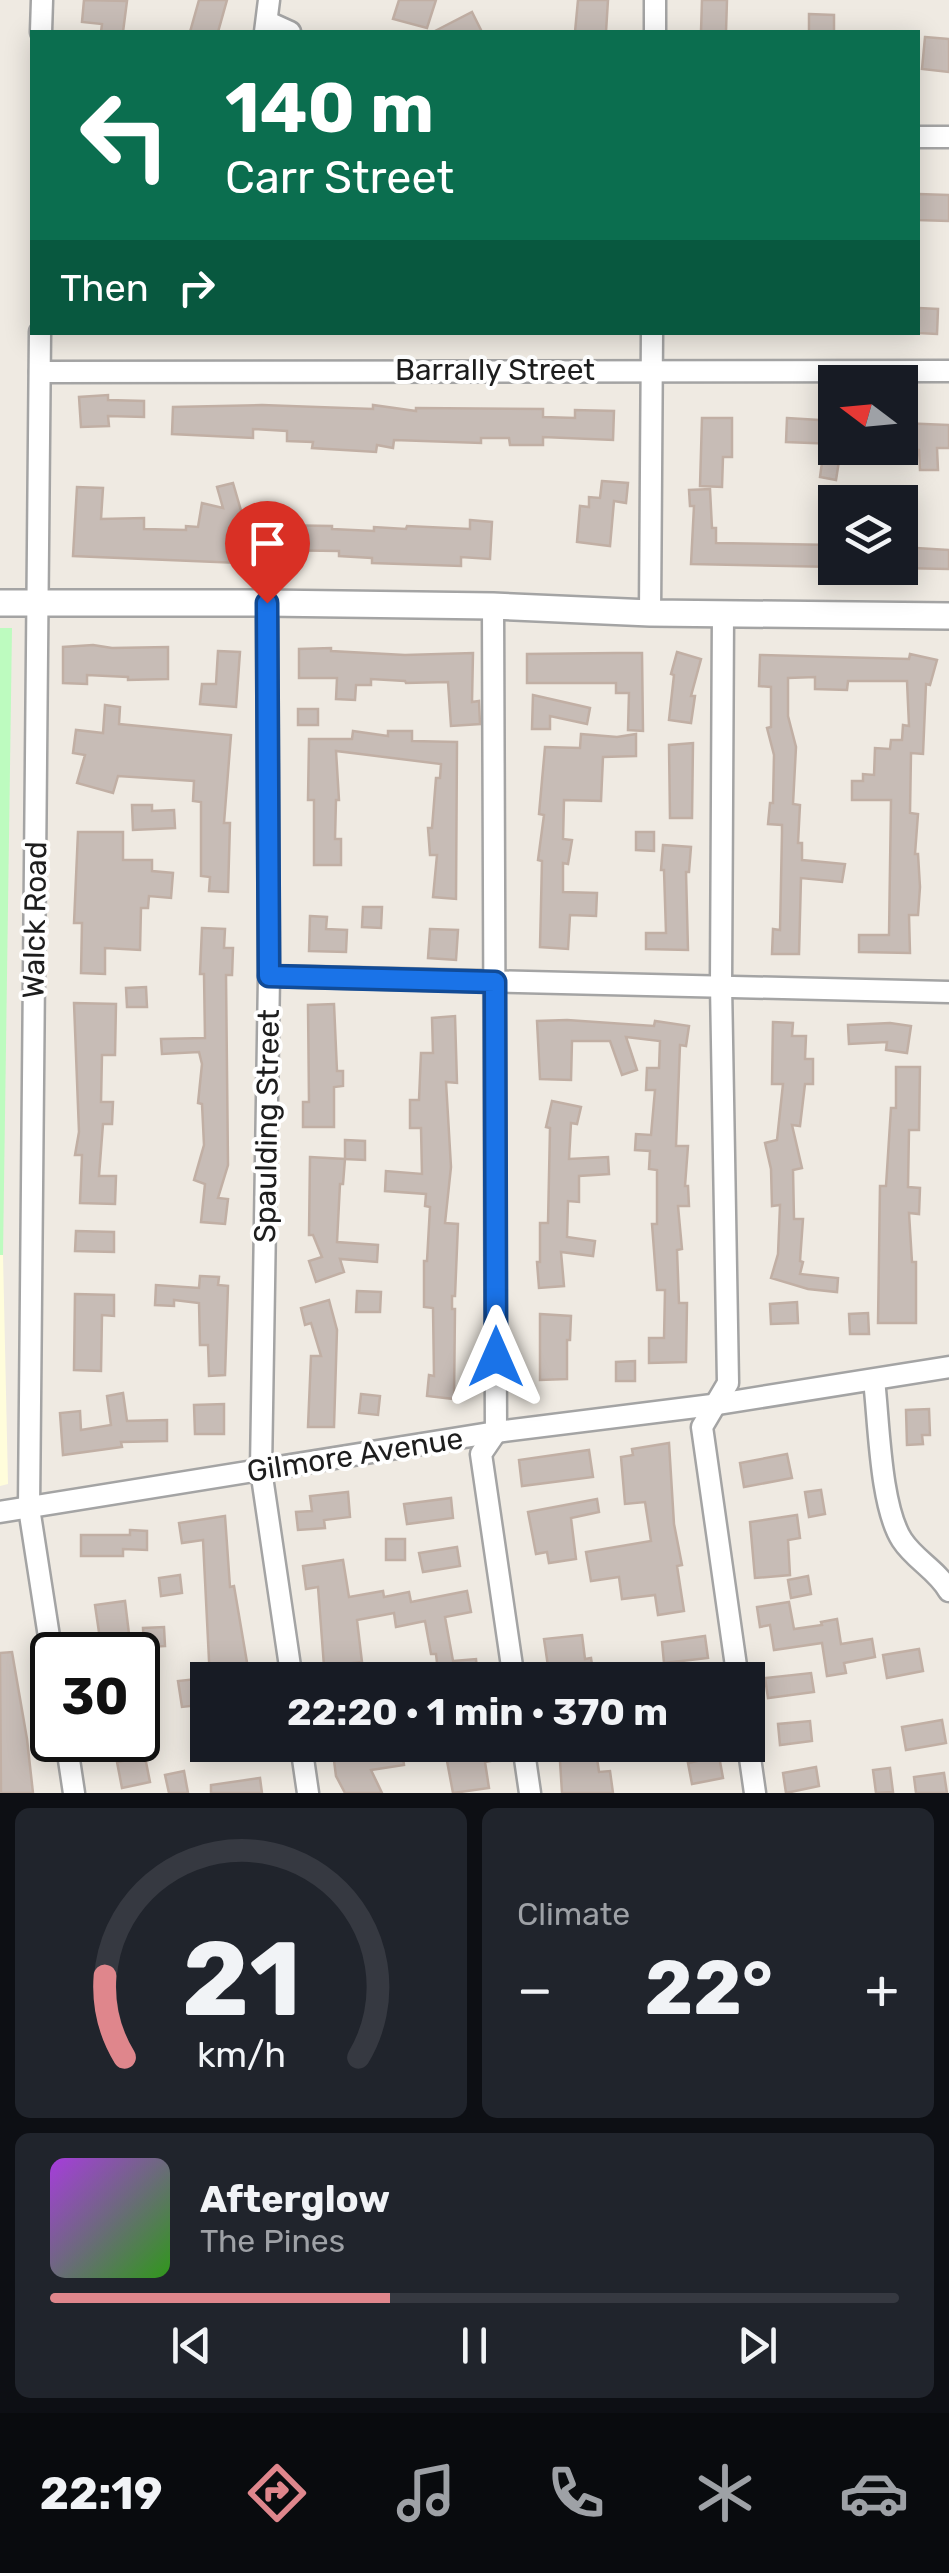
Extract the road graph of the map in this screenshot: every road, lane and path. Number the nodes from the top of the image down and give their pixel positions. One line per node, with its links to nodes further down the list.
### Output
1 (42, 0): 5 (street)
2 (270, 0): 4 (street)
3 (655, 0): 6 (street)
4 (266, 27)
5 (41, 30)
6 (654, 30)
7 (949, 136): 8 (street)
8 (920, 137)
9 (40, 335): 13 (street, Walck Road)
10 (652, 335): 11 (street)
11 (651, 369): 12 (street, Barrally Street); 13 (street, Barrally Street); 18 (street)
12 (949, 371)
13 (40, 372): 16 (street, Walck Road)
14 (0, 603): 16 (street)
15 (267, 603): 16 (street); 17 (street); 21 (street, Spaulding Street)
16 (38, 604): 30 (street, Walck Road)
17 (493, 606): 18 (street); 22 (street)
18 (650, 613): 19 (street)
19 (723, 613): 20 (street); 23 (street)
20 (949, 616)
21 (269, 976): 22 (street); 29 (street, Spaulding Street)
22 (495, 982): 23 (street); 28 (street)
23 (721, 985): 24 (street); 27 (street)
24 (949, 992)
25 (949, 1367): 26 (street, Gilmore Avenue)
26 (874, 1380): 27 (street, Gilmore Avenue); 32 (street)
27 (712, 1405): 28 (street, Gilmore Avenue); 36 (street)
28 (496, 1432): 29 (street, Gilmore Avenue); 35 (street)
29 (261, 1470): 30 (street, Gilmore Avenue); 34 (street, Spaulding Street)
30 (29, 1508): 31 (street, Gilmore Avenue); 33 (street, Walck Road)
31 (0, 1512)
32 (949, 1591)
33 (48, 1632)
34 (289, 1662)
35 (511, 1662)
36 (735, 1662)
37 (69, 1762): 41 (street)
38 (303, 1762): 42 (street)
39 (525, 1762): 43 (street)
40 (751, 1762): 44 (street)
41 (74, 1793)
42 (308, 1793)
43 (530, 1793)
44 (755, 1793)

